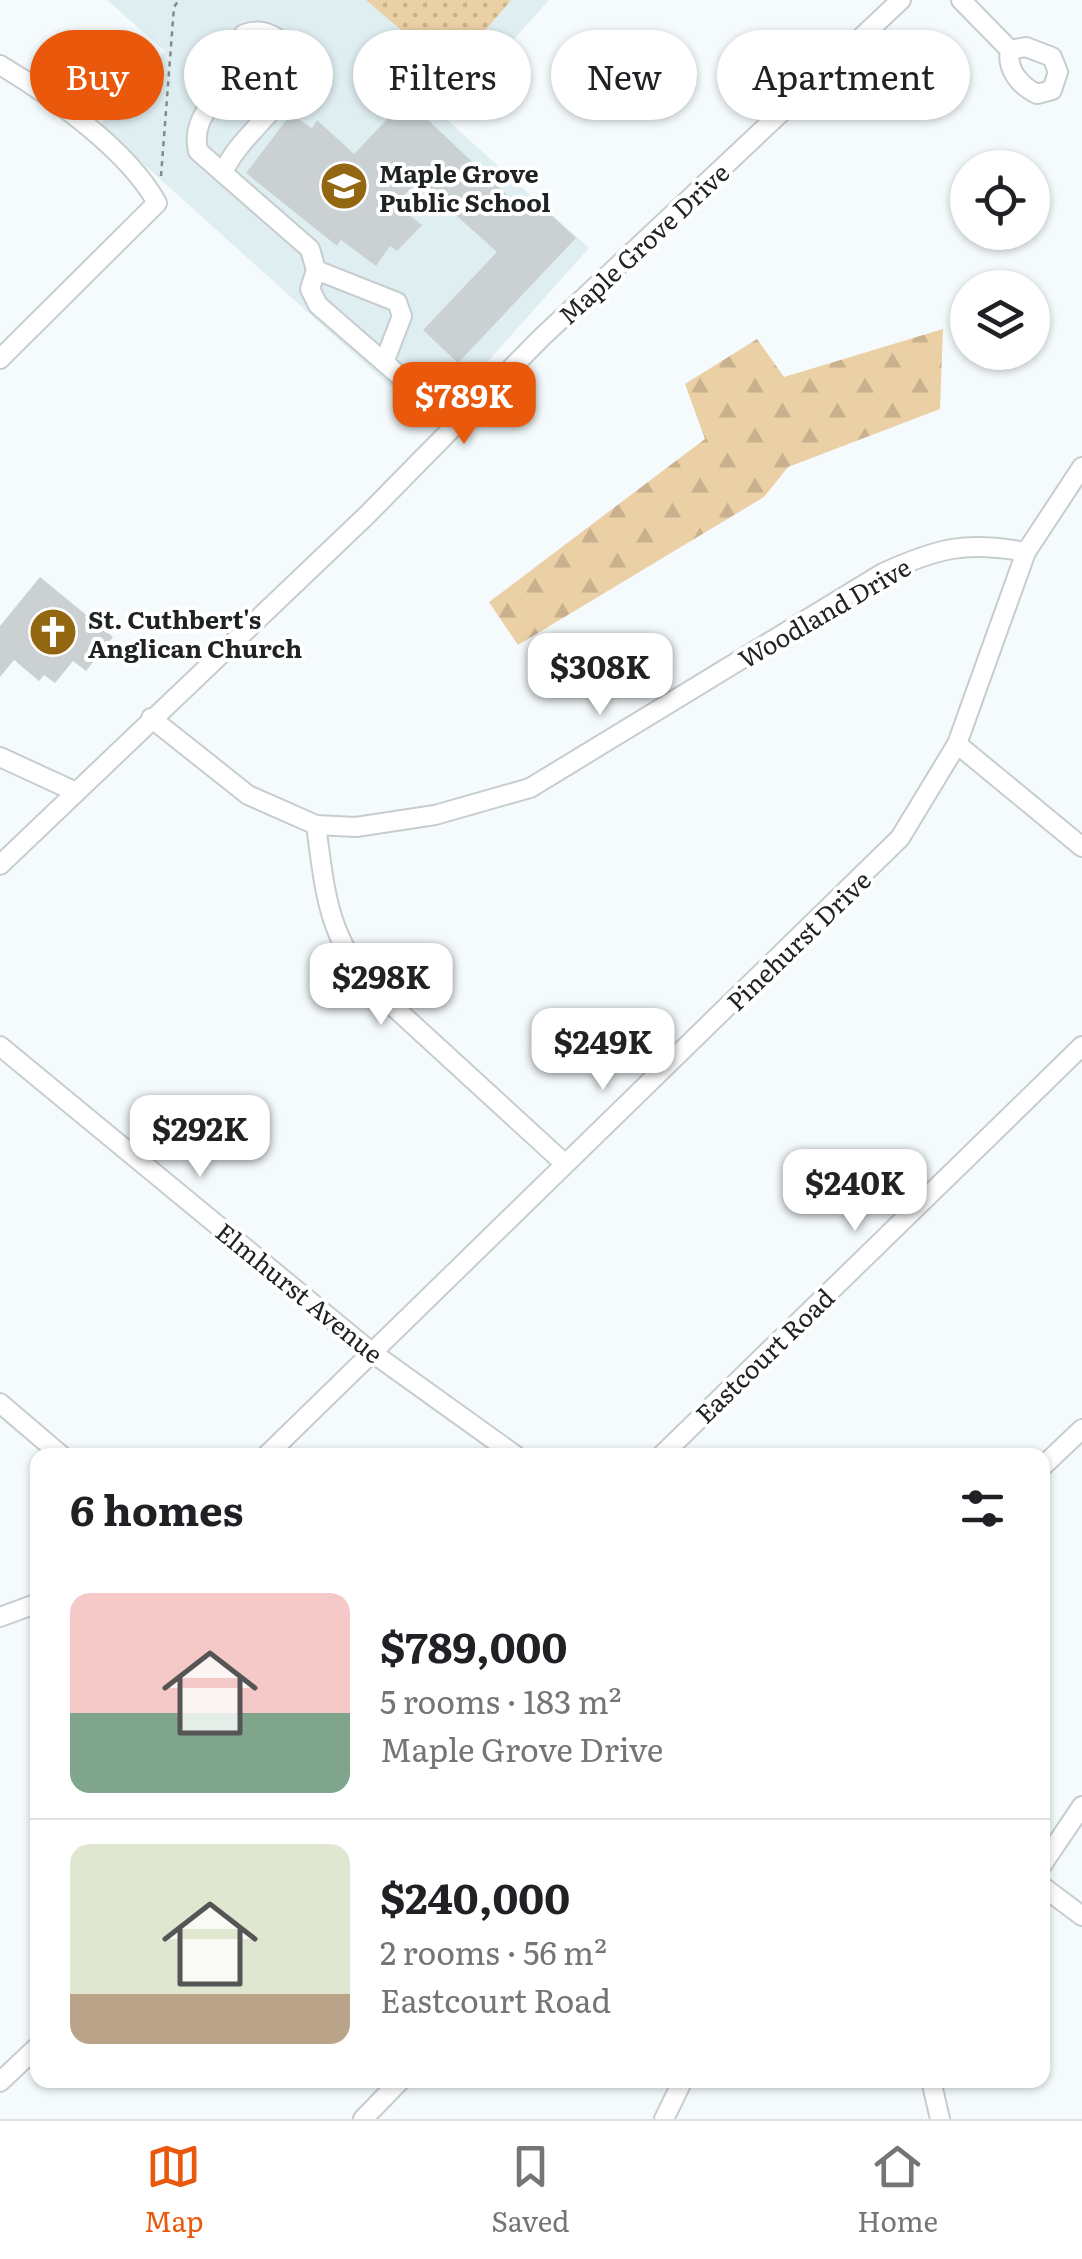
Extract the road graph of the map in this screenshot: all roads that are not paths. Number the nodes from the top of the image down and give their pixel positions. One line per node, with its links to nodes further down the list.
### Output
1 (902, 0): 11 (street, Maple Grove Drive)
2 (962, 0): 3 (street)
3 (1010, 50)
4 (0, 64): 9 (street)
5 (199, 120): 7 (street)
6 (261, 120): 7 (street)
7 (222, 173): 8 (street)
8 (316, 270): 10 (street); 10 (street)
9 (0, 360)
10 (385, 360): 11 (street)
11 (454, 423): 15 (street, Maple Grove Drive)
12 (1082, 466): 13 (street, Pinehurst Drive)
13 (1075, 491): 14 (street, Pinehurst Drive)
14 (1026, 552): 16 (street, Pinehurst Drive); 19 (street, Woodland Drive)
15 (150, 718): 18 (street, Maple Grove Drive); 19 (street, Woodland Drive)
16 (957, 744): 20 (street); 24 (street, Pinehurst Drive)
17 (0, 756): 18 (street)
18 (76, 792): 21 (street, Maple Grove Drive)
19 (316, 826): 24 (street)
20 (1082, 847)
21 (0, 865)
22 (0, 1046): 25 (street, Elmhurst Avenue)
23 (1082, 1046): 31 (street, Eastcourt Road)
24 (564, 1163): 25 (street, Pinehurst Drive)
25 (370, 1351): 29 (street, Pinehurst Drive); 30 (street, Elmhurst Avenue)
26 (0, 1403): 28 (street)
27 (1082, 1429): 32 (street)
28 (53, 1448)
29 (274, 1448)
30 (504, 1448)
31 (669, 1448)
32 (1050, 1459)
33 (30, 1606): 34 (street)
34 (0, 1617)
35 (1082, 1806): 36 (street)
36 (1050, 1853)
37 (1050, 1892): 38 (street)
38 (1082, 1916)
39 (30, 2054): 40 (street)
40 (0, 2082)
41 (394, 2088): 44 (street)
42 (679, 2088): 45 (street)
43 (932, 2088): 46 (street)
44 (363, 2119)
45 (664, 2119)
46 (940, 2119)

